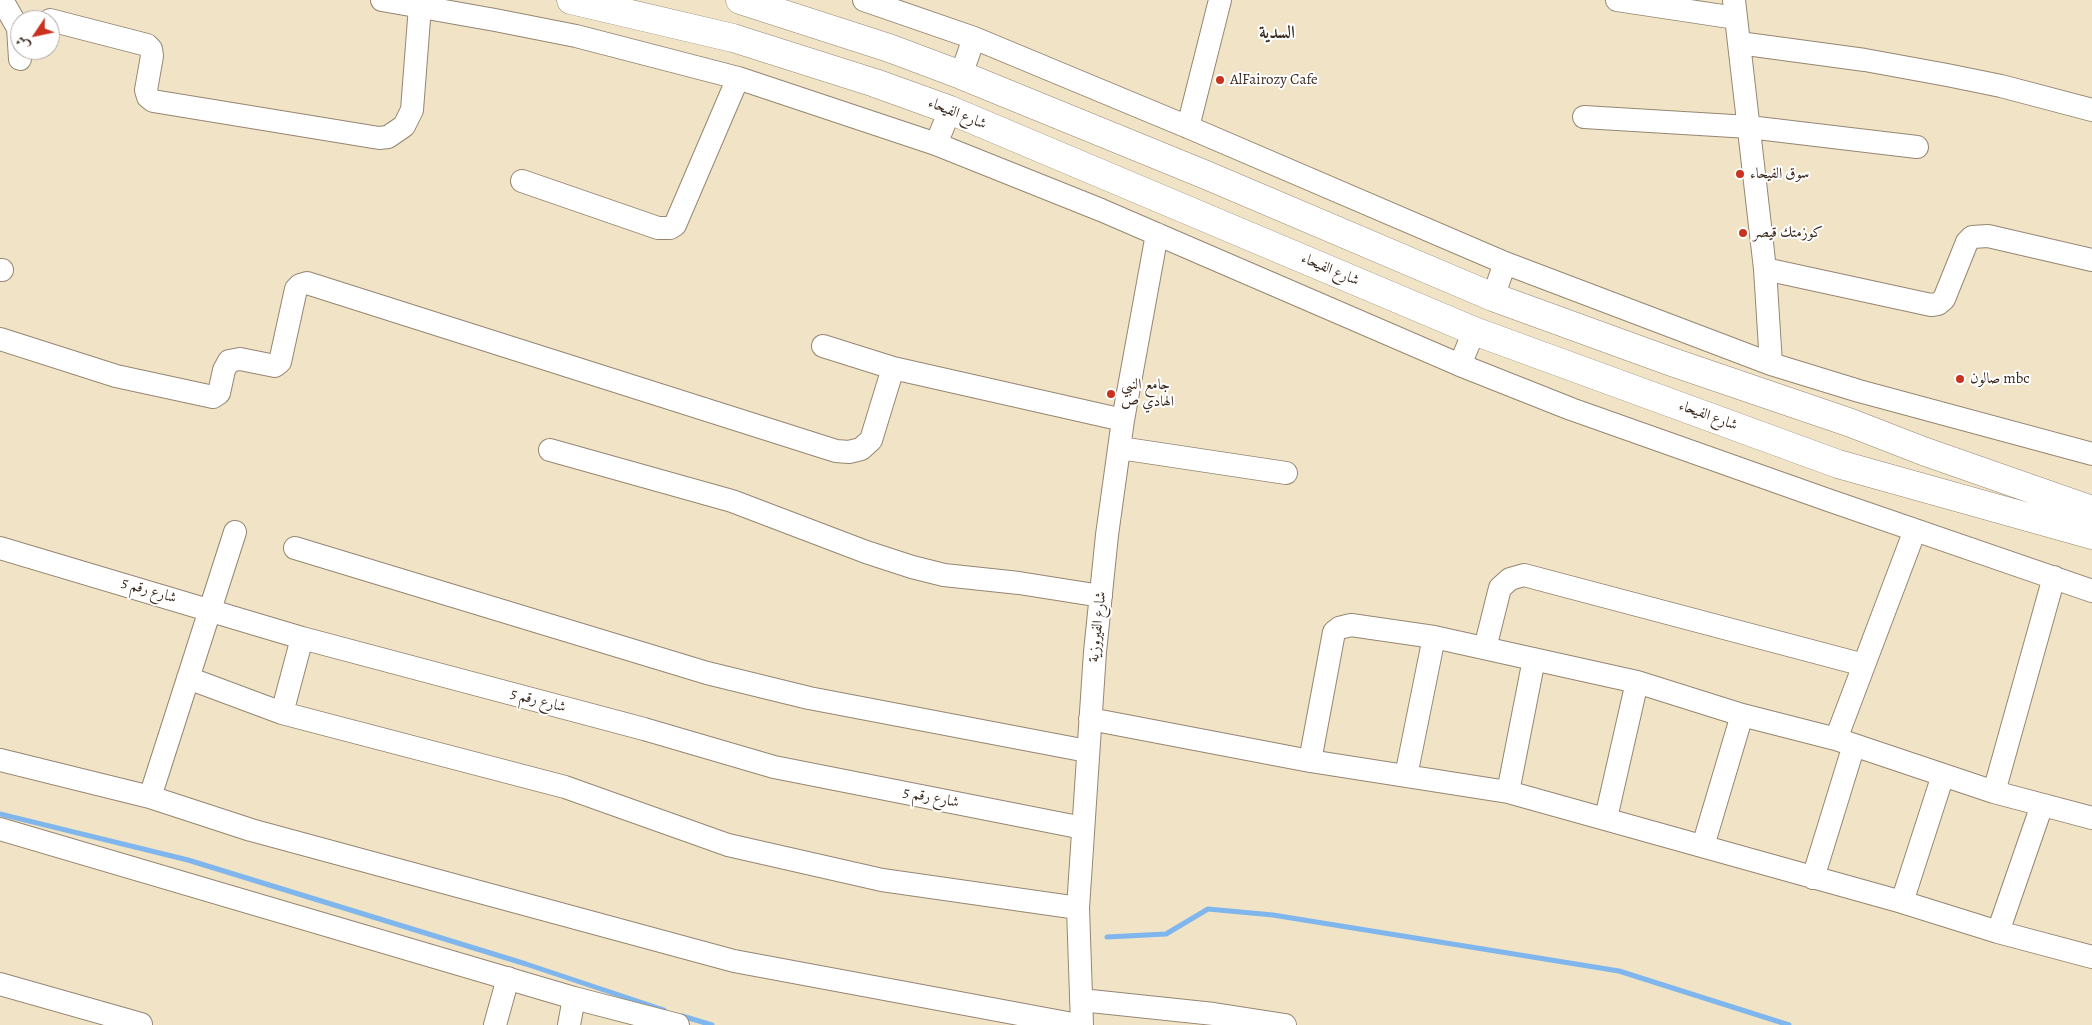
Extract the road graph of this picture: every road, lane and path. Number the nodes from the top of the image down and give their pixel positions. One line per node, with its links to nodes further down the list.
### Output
1 (382, 0): 8 (street)
2 (571, 0): 16 (highway, شارع الفيحاء)
3 (740, 0): 14 (highway)
4 (864, 0): 12 (street)
5 (1220, 0): 19 (street)
6 (1617, 0): 9 (street)
7 (6, 5): 10 (street)
8 (420, 6): 11 (street); 15 (street)
9 (1735, 9): 13 (street)
10 (20, 10)
11 (60, 23)
12 (974, 38): 14 (street); 19 (street)
13 (1739, 43): 17 (street); 20 (street)
14 (961, 75): 23 (highway)
15 (738, 78): 21 (street); 24 (street)
16 (950, 110): 21 (street); 25 (highway, شارع الفيحاء)
17 (2092, 110)
18 (1584, 118): 20 (street)
19 (1188, 127): 28 (street)
20 (1748, 127): 22 (street); 29 (street)
21 (936, 144): 26 (street)
22 (1917, 148)
23 (1206, 175): 25 (highway); 30 (highway)
24 (522, 181)
25 (1191, 212): 31 (highway, شارع الفيحاء)
26 (1157, 234): 35 (street); 38 (street, شارع الفيروزية)
27 (2092, 260): 29 (street)
28 (1505, 263): 30 (street); 34 (street)
29 (1765, 269): 34 (street)
30 (1492, 297): 39 (highway)
31 (1474, 331): 35 (street); 47 (highway, شارع الفيحاء)
32 (0, 339): 36 (street)
33 (823, 346): 36 (street)
34 (1771, 364): 37 (street)
35 (1460, 365): 45 (street)
36 (893, 368): 38 (street)
37 (1859, 391): 39 (street); 42 (street)
38 (1123, 420): 40 (street, شارع الفيروزية)
39 (1851, 423): 44 (highway)
40 (1120, 448): 43 (street); 52 (street, شارع الفيروزية)
41 (550, 450): 52 (street)
42 (2092, 454)
43 (1286, 473)
44 (2092, 510)
45 (1915, 530): 50 (street); 58 (street)
46 (235, 532): 53 (street)
47 (2092, 535)
48 (0, 548): 53 (street, شارع رقم 5)
49 (294, 548): 65 (street)
50 (2054, 577): 51 (street); 71 (street)
51 (2092, 591)
52 (1101, 596): 63 (street, شارع الفيروزية)
53 (210, 610): 55 (street, شارع رقم 5); 59 (street)
54 (1434, 637): 56 (street); 67 (street); 69 (street)
55 (302, 638): 61 (street); 76 (street, شارع رقم 5)
56 (1485, 648): 57 (street); 58 (street)
57 (1534, 659): 60 (street); 70 (street)
58 (1864, 665): 64 (street)
59 (188, 678): 61 (street); 72 (street)
60 (1637, 682): 62 (street); 74 (street)
61 (282, 714): 81 (street)
62 (1742, 714): 64 (street); 78 (street)
63 (1090, 719): 65 (street, شارع الفيروزية); 67 (street)
64 (1845, 742): 68 (street); 79 (street)
65 (1087, 751): 76 (street, شارع الفيروزية)
66 (0, 760): 72 (street)
67 (1310, 761): 69 (street)
68 (1943, 775): 71 (street); 80 (street)
69 (1406, 776): 70 (street)
70 (1508, 792): 74 (street)
71 (1994, 792): 73 (street)
72 (150, 797): 92 (street)
73 (2042, 805): 75 (street); 82 (street)
74 (1606, 818): 78 (street)
75 (2092, 818)
76 (1083, 828): 81 (street, شارع الفيروزية)
77 (0, 829): 84 (street)
78 (1703, 846): 79 (street)
79 (1813, 878): 80 (street)
80 (1902, 902): 82 (street)
81 (1078, 908): 87 (street, شارع الفيروزية)
82 (1998, 932): 83 (street)
83 (2092, 957)
84 (508, 978): 86 (street); 89 (street)
85 (0, 984): 88 (street)
86 (574, 998): 90 (street); 91 (street)
87 (1081, 1000): 93 (street, شارع الفيروزية); 94 (street)
88 (141, 1024)
89 (495, 1025)
90 (569, 1025)
91 (678, 1025)
92 (1078, 1025)
93 (1082, 1025)
94 (1285, 1025)

